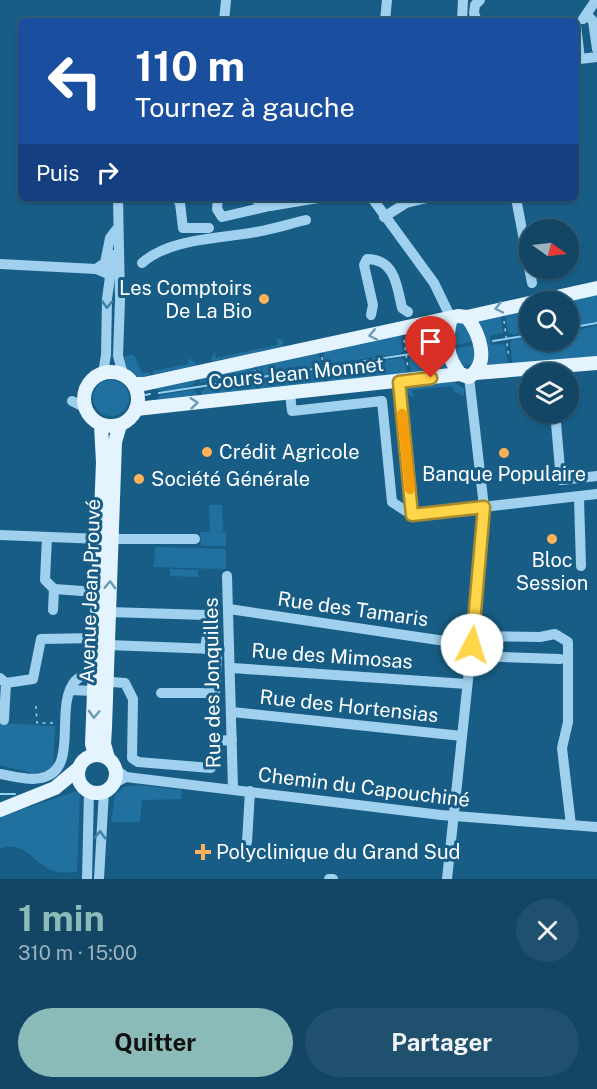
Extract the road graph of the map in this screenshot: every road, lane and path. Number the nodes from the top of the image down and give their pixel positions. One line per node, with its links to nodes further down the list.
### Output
1 (226, 0): 7 (street)
2 (387, 0): 8 (street)
3 (463, 0): 9 (street)
4 (480, 0): 10 (street)
5 (596, 0): 6 (street)
6 (588, 16): 11 (street); 12 (street)
7 (224, 18)
8 (385, 18)
9 (462, 18)
10 (476, 18)
11 (579, 23)
12 (597, 49)
13 (597, 57): 14 (street)
14 (579, 62)
15 (119, 201): 26 (street)
16 (178, 201): 27 (street)
17 (218, 201): 23 (street)
18 (259, 201): 23 (street)
19 (294, 201): 23 (street)
20 (374, 201): 24 (street)
21 (414, 201): 24 (street)
22 (517, 201): 32 (street)
23 (270, 206)
24 (384, 217): 37 (street)
25 (306, 220): 28 (street)
26 (117, 227): 30 (street); 31 (street)
27 (209, 228)
28 (142, 263)
29 (0, 264): 30 (street)
30 (96, 269): 31 (street)
31 (118, 269): 47 (street, one-way to 47); 50 (street)
32 (532, 283)
33 (597, 288): 36 (main road, one-way to 36)
34 (408, 312): 35 (street)
35 (371, 315)
36 (467, 317): 37 (main road, Cours Jean Monnet); 49 (main road)
37 (451, 318): 49 (main road); 50 (main road, Cours Jean Monnet, one-way to 50)
38 (503, 319): 44 (path)
39 (402, 333): 40 (path)
40 (407, 359)
41 (323, 363): 45 (path)
42 (597, 363): 43 (main road, Cours Jean Monnet)
43 (579, 366)
44 (511, 367)
45 (324, 371)
46 (519, 372): 49 (main road, Cours Jean Monnet)
47 (103, 373): 50 (main road); 58 (main road)
48 (256, 375): 51 (path)
49 (468, 375): 52 (main road, Cours Jean Monnet); 65 (street)
50 (129, 379): 56 (main road)
51 (258, 382)
52 (399, 382): 53 (main road, Cours Jean Monnet); 66 (street)
53 (380, 385): 54 (main road, Cours Jean Monnet); 55 (street)
54 (290, 394): 55 (street); 56 (main road, Cours Jean Monnet, one-way to 54)
55 (382, 401): 66 (street)
56 (136, 409): 59 (main road)
57 (556, 423): 61 (street)
58 (101, 425): 59 (main road); 69 (main road, Avenue Jean Prouvé)
59 (120, 425): 69 (main road, Avenue Jean Prouvé)
60 (597, 476): 61 (street)
61 (561, 480): 64 (street)
62 (597, 494): 63 (street)
63 (579, 498): 64 (street); 71 (street)
64 (562, 499): 65 (street)
65 (484, 507): 66 (street); 79 (street)
66 (412, 515)
67 (0, 535): 68 (street)
68 (47, 537): 69 (street); 73 (street)
69 (106, 539): 70 (street); 77 (main road, Avenue Jean Prouvé, one-way to 69); 78 (main road, Avenue Jean Prouvé)
70 (195, 539)
71 (581, 566)
72 (227, 576): 75 (street, Rue des Jonquilles)
73 (54, 589): 74 (street); 76 (street)
74 (82, 591)
75 (229, 609): 79 (street, Rue des Tamaris); 82 (street, Rue des Jonquilles)
76 (53, 610)
77 (109, 612): 78 (main road, Avenue Jean Prouvé); 80 (street)
78 (102, 642): 80 (street); 83 (street); 84 (main road, Avenue Jean Prouvé)
79 (472, 645): 81 (street); 85 (street); 104 (street)
80 (205, 649): 87 (street)
81 (560, 659)
82 (232, 668): 85 (street, Rue des Mimosas); 89 (street, Rue des Jonquilles)
83 (3, 681): 90 (street)
84 (98, 681): 86 (street); 86 (street); 93 (street); 94 (main road, Avenue Jean Prouvé)
85 (467, 684): 92 (street)
86 (70, 690): 96 (street)
87 (161, 693)
88 (36, 706): 91 (path)
89 (232, 712): 92 (street, Rue des Hortensias); 93 (street, Rue des Jonquilles)
90 (4, 720)
91 (56, 723)
92 (462, 736): 103 (street)
93 (232, 740): 100 (street, Rue des Jonquilles)
94 (111, 765): 95 (main road); 99 (main road, Avenue Jean Prouvé); 100 (street, Chemin du Capouchiné)
95 (79, 768): 97 (main road); 98 (main road)
96 (2, 773)
97 (55, 788): 98 (main road); 102 (main road)
98 (85, 788): 99 (main road); 107 (street)
99 (108, 788): 108 (street, one-way to 99)
100 (232, 789): 101 (street, Chemin du Capouchiné)
101 (250, 791): 103 (street, Chemin du Capouchiné); 106 (street)
102 (0, 810)
103 (453, 816): 104 (street, Chemin du Capouchiné); 109 (street)
104 (571, 825): 105 (street, Chemin du Capouchiné)
105 (597, 826)
106 (247, 842)
107 (87, 879)
108 (99, 879)
109 (447, 879)

